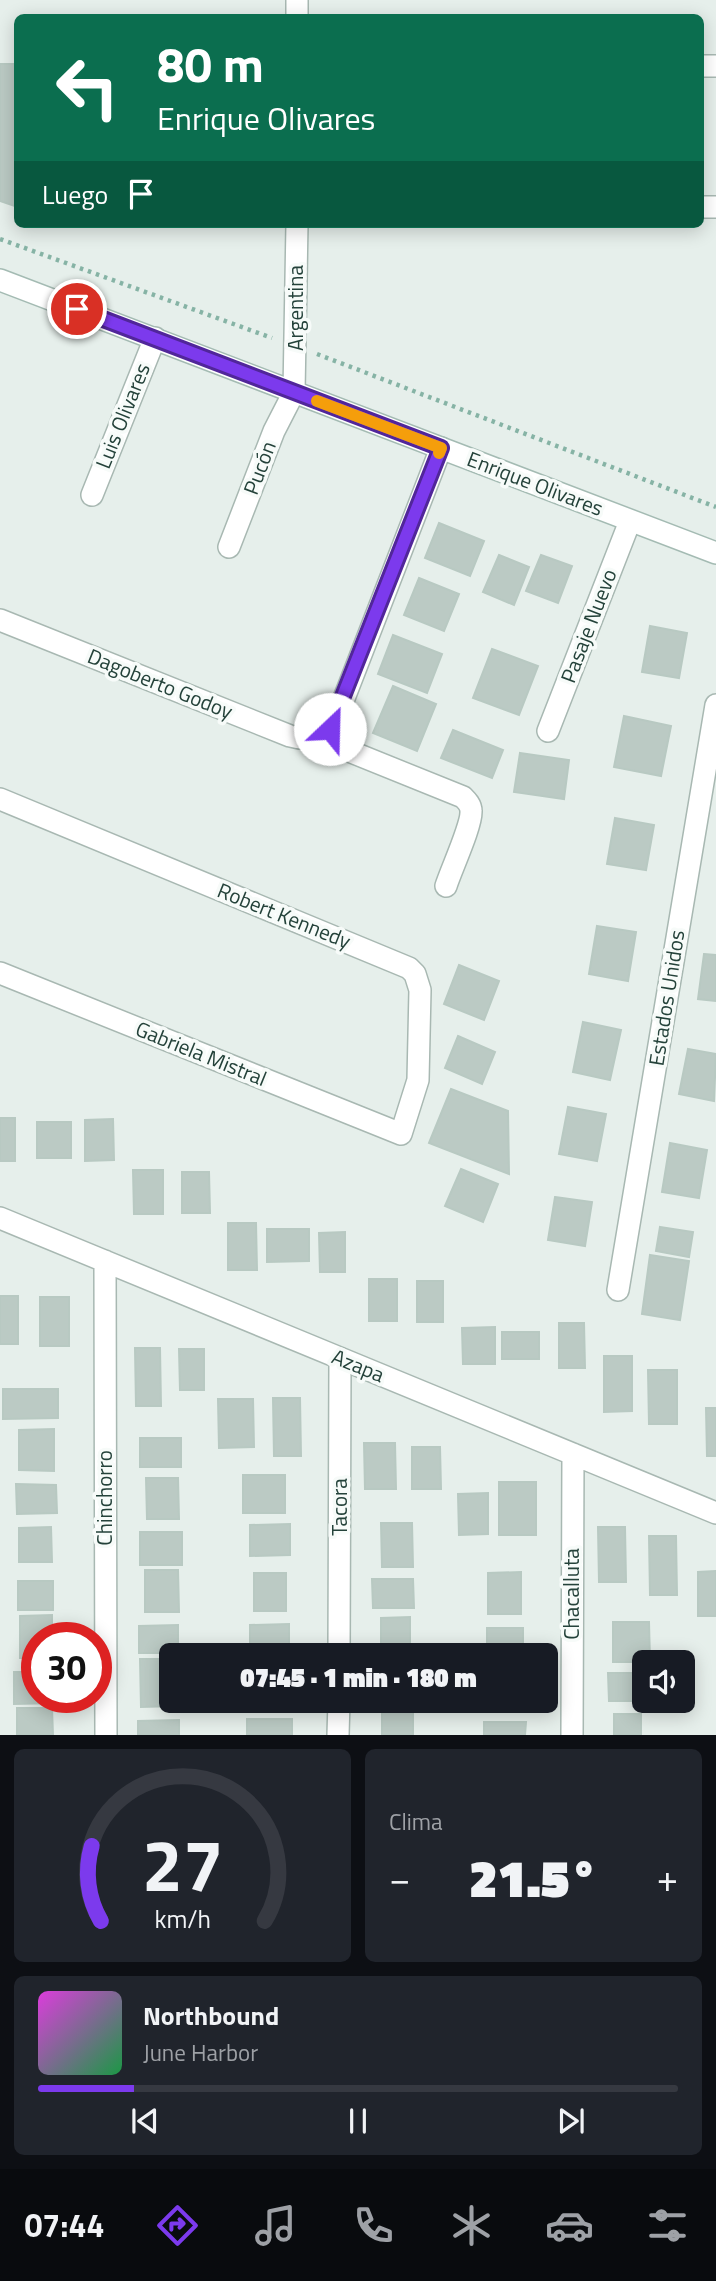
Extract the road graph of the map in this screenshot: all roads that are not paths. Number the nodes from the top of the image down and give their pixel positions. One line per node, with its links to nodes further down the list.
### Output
1 (297, 228): 4 (street, Argentina)
2 (0, 280): 3 (street, Enrique Olivares)
3 (155, 338): 4 (street, Enrique Olivares); 6 (street, Luis Olivares)
4 (295, 392): 5 (street, Enrique Olivares); 8 (street, Pucón)
5 (441, 448): 7 (street, Enrique Olivares); 13 (street)
6 (92, 495)
7 (630, 521): 9 (street, Enrique Olivares); 12 (street, Pasaje Nuevo)
8 (229, 547)
9 (716, 553)
10 (0, 620): 13 (street, Dagoberto Godoy)
11 (716, 705): 20 (street, Estados Unidos)
12 (548, 731)
13 (321, 735): 15 (street, Dagoberto Godoy)
14 (0, 799): 17 (street, Robert Kennedy)
15 (446, 886)
16 (0, 973): 17 (street, Gabriela Mistral)
17 (401, 1134)
18 (0, 1218): 19 (street, Azapa)
19 (105, 1261): 21 (street, Azapa); 26 (street, Chinchorro)
20 (618, 1290)
21 (340, 1358): 22 (street, Azapa); 24 (street, Tacora)
22 (573, 1454): 23 (street, Azapa); 28 (street, Chacalluta)
23 (716, 1513)
24 (339, 1643)
25 (339, 1713): 27 (street)
26 (106, 1735)
27 (338, 1735)
28 (572, 1735)

